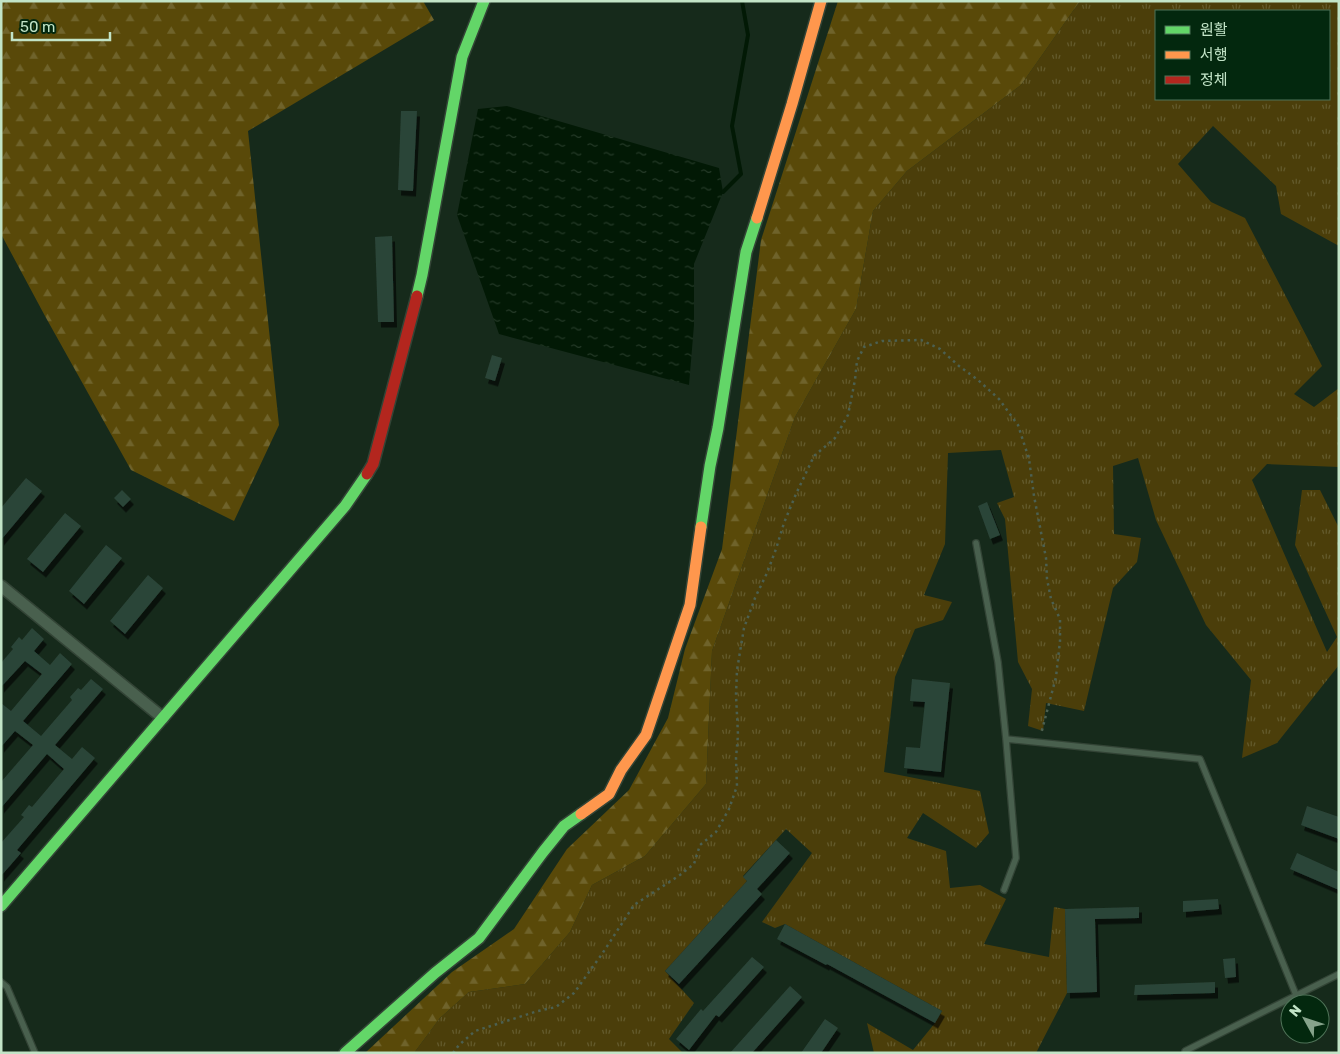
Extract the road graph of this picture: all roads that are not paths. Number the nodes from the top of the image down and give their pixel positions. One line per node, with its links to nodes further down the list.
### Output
1 (484, 1): 5 (street)
2 (821, 1): 15 (street)
3 (976, 543): 6 (lane)
4 (1, 586): 5 (street)
5 (163, 718): 8 (street)
6 (1006, 740): 7 (lane); 11 (lane)
7 (1004, 890)
8 (1, 906)
9 (1339, 974): 12 (lane)
10 (1, 982): 14 (lane)
11 (1296, 994)
12 (1298, 994)
13 (1280, 1003): 16 (lane)
14 (35, 1053)
15 (345, 1053)
16 (1186, 1053)

